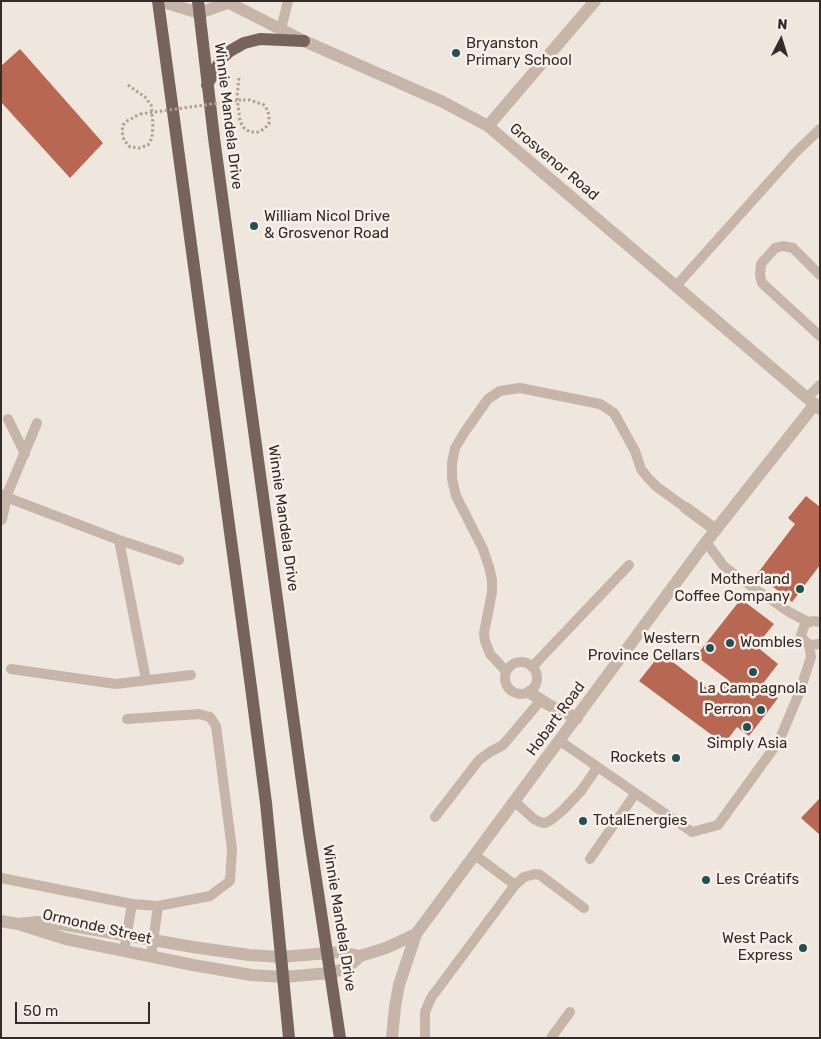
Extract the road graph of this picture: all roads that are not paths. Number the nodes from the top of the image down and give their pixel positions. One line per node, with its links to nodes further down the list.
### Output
1 (159, 1): 5 (street); 61 (main road)
2 (288, 1): 6 (lane)
3 (595, 1): 9 (street)
4 (226, 2): 5 (street, Grosvenor Road); 6 (street, Grosvenor Road)
5 (198, 7): 8 (main road, Winnie Mandela Drive)
6 (281, 29): 7 (street, Grosvenor Road)
7 (304, 41): 8 (main road); 9 (street, Grosvenor Road)
8 (207, 85): 58 (main road, Winnie Mandela Drive)
9 (488, 126): 12 (street, Grosvenor Road)
10 (820, 129): 12 (lane)
11 (820, 275): 13 (lane)
12 (676, 286): 15 (street, Grosvenor Road)
13 (820, 336)
14 (820, 385): 15 (lane)
15 (814, 404): 22 (street, Hobart Road)
16 (8, 419): 18 (lane)
17 (37, 423): 18 (lane)
18 (25, 454): 19 (lane)
19 (4, 496): 21 (street); 23 (lane)
20 (686, 508): 22 (street); 33 (lane)
21 (1, 519)
22 (716, 530): 24 (street, Hobart Road)
23 (119, 540): 25 (lane); 35 (lane)
24 (706, 542): 27 (lane); 38 (street, Hobart Road)
25 (180, 560)
26 (629, 565): 31 (lane)
27 (789, 612): 28 (lane); 29 (lane)
28 (816, 620): 29 (lane)
29 (801, 631): 30 (lane)
30 (814, 644): 42 (lane)
31 (532, 667): 33 (lane); 36 (lane)
32 (11, 669): 35 (lane)
33 (506, 671): 36 (lane)
34 (191, 675): 35 (lane)
35 (146, 680)
36 (529, 692): 37 (street)
37 (541, 700): 38 (street); 44 (lane)
38 (577, 718): 40 (street, Hobart Road)
39 (127, 719): 50 (lane)
40 (560, 741): 41 (lane); 43 (street, Hobart Road)
41 (597, 768): 42 (lane); 43 (lane)
42 (635, 794): 46 (lane)
43 (514, 802): 45 (street, Hobart Road)
44 (435, 817)
45 (475, 855): 48 (lane); 54 (street, Hobart Road)
46 (590, 860)
47 (1, 878): 49 (lane)
48 (515, 885): 51 (lane); 68 (lane)
49 (132, 904): 50 (lane); 55 (lane)
50 (158, 906): 56 (lane)
51 (584, 908)
52 (1, 921): 53 (street)
53 (18, 924): 55 (street, Ormonde Street); 57 (street, Ormonde Street)
54 (416, 934): 60 (street, Hobart Road); 67 (street, Hobart Road)
55 (127, 935): 56 (street, Ormonde Street); 57 (lane)
56 (153, 940): 59 (lane); 61 (street, Ormonde Street)
57 (124, 951): 59 (street, Ormonde Street)
58 (327, 952): 60 (street, Hobart Road); 61 (street, Ormonde Street); 62 (main road, Winnie Mandela Drive)
59 (151, 956): 63 (street, Ormonde Street)
60 (360, 956): 62 (street, Hobart Road)
61 (281, 957): 63 (main road)
62 (330, 973): 63 (street, Ormonde Street); 66 (main road, Winnie Mandela Drive)
63 (283, 977): 65 (main road)
64 (570, 1012): 69 (lane)
65 (289, 1038)
66 (340, 1038)
67 (392, 1038)
68 (425, 1038)
69 (551, 1038)

